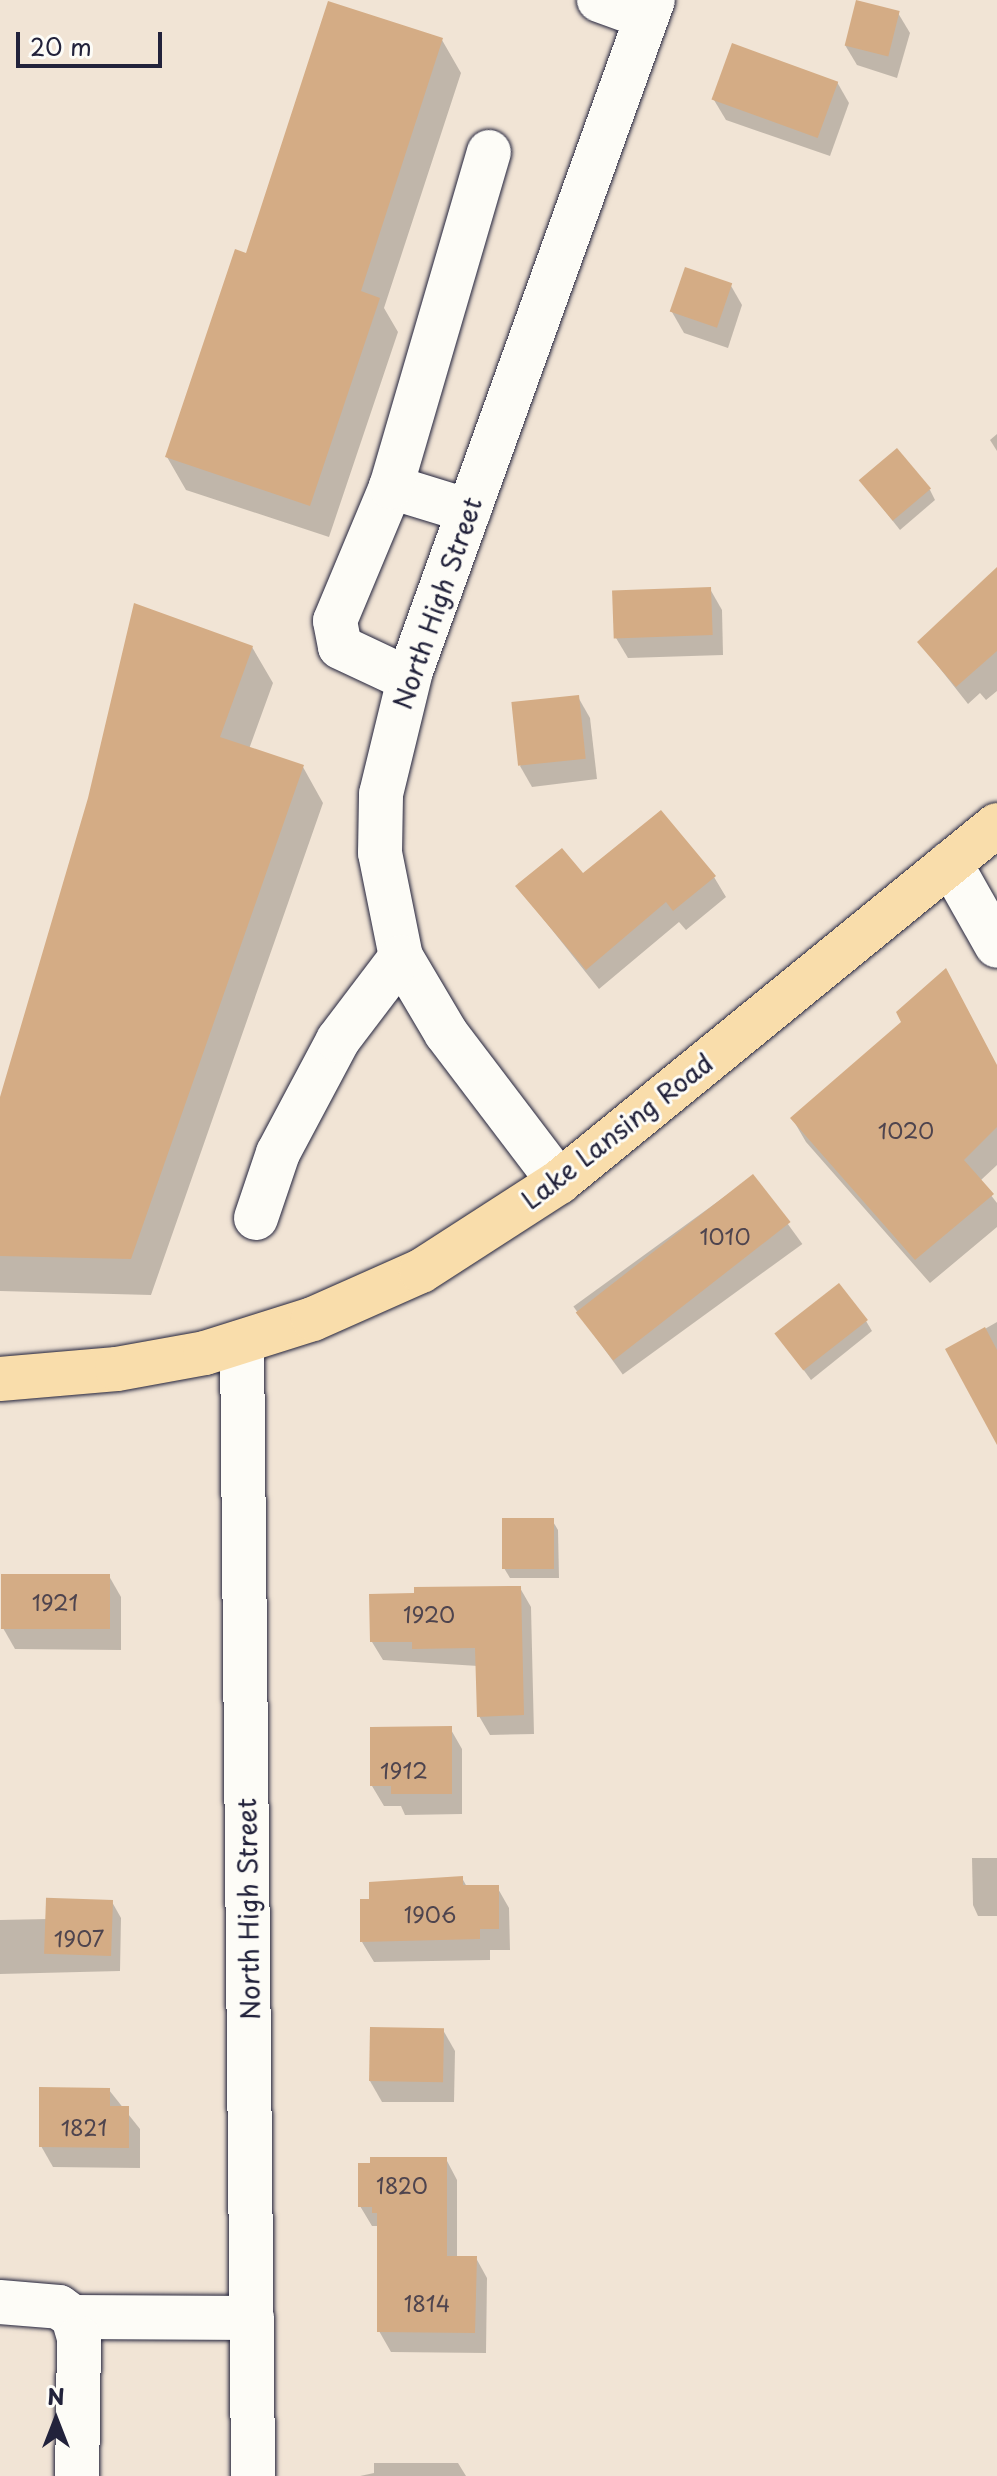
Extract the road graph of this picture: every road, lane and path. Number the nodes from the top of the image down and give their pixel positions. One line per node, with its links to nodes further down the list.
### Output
1 (599, 0): 2 (street)
2 (650, 9): 5 (street, North High Street)
3 (489, 152): 4 (street)
4 (391, 487): 5 (street); 6 (street)
5 (469, 511): 6 (street, North High Street)
6 (408, 679): 10 (street, North High Street)
7 (997, 825): 8 (main road, Lake Lansing Road)
8 (950, 863): 9 (street); 11 (main road, Lake Lansing Road)
9 (997, 946)
10 (401, 957): 11 (street, North High Street); 12 (street)
11 (559, 1182): 13 (main road, Lake Lansing Road)
12 (256, 1218)
13 (242, 1342): 14 (main road, Lake Lansing Road); 17 (street, North High Street)
14 (0, 1379)
15 (0, 2302): 16 (street)
16 (73, 2317): 17 (street); 18 (street)
17 (252, 2318): 19 (street, North High Street)
18 (77, 2476)
19 (253, 2476)

